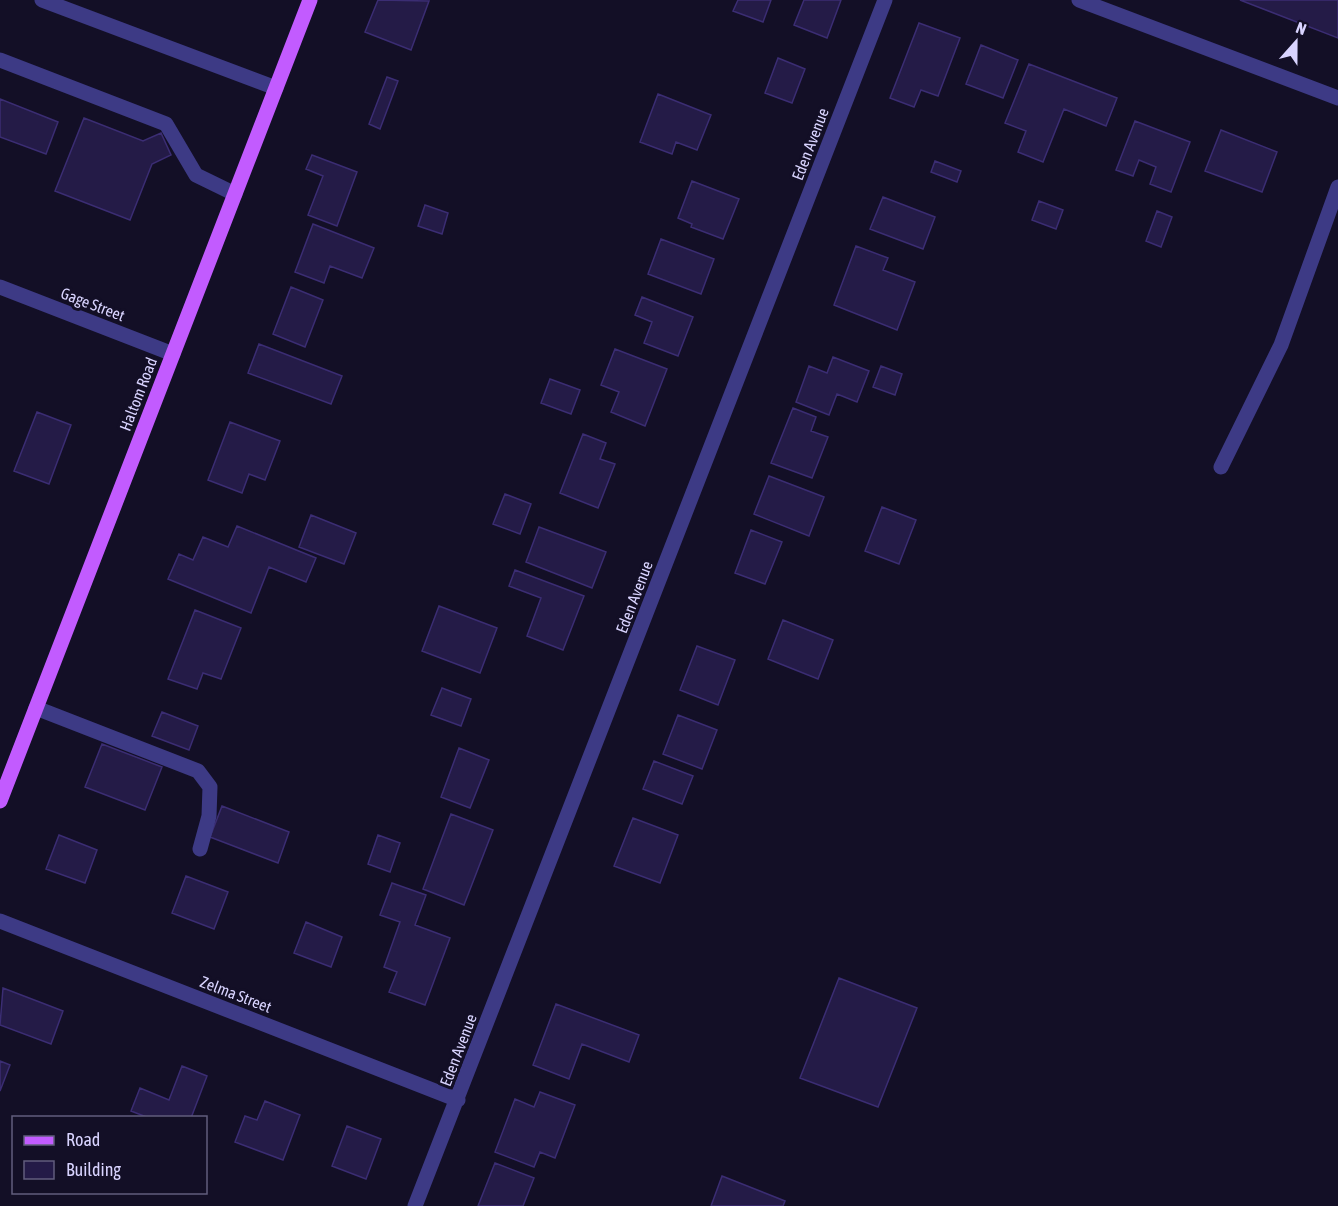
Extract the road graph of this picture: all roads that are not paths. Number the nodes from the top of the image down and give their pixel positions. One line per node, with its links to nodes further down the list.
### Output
1 (42, 0): 6 (street)
2 (310, 0): 6 (main road, Haltom Road)
3 (885, 0): 17 (street, Eden Avenue)
4 (1079, 0): 7 (street)
5 (0, 60): 9 (street)
6 (276, 88): 9 (main road, Haltom Road)
7 (1338, 98)
8 (1338, 187): 12 (street)
9 (235, 194): 11 (main road, Haltom Road)
10 (0, 287): 11 (street, Gage Street)
11 (173, 354): 13 (main road, Haltom Road)
12 (1221, 467)
13 (36, 708): 14 (main road, Haltom Road); 15 (street)
14 (0, 801)
15 (200, 849)
16 (0, 921): 17 (street, Zelma Street)
17 (458, 1100): 18 (street, Eden Avenue)
18 (416, 1206)

